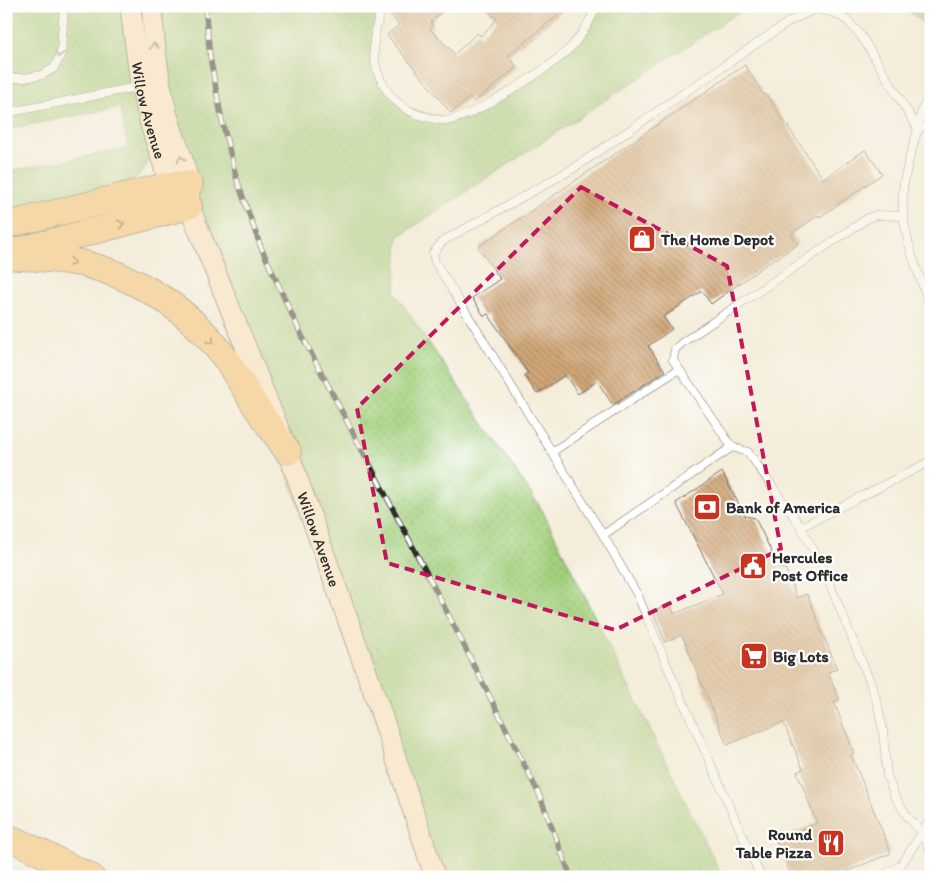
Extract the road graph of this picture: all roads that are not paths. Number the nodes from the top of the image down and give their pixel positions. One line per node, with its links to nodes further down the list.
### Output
1 (64, 6): 6 (lane, one-way to 6)
2 (130, 6): 7 (street, Willow Avenue)
3 (152, 6): 7 (street, Willow Avenue, one-way to 3)
4 (382, 6): 5 (lane)
5 (596, 6)
6 (6, 78)
7 (151, 86): 9 (lane); 12 (street, Willow Avenue)
8 (931, 97): 11 (lane)
9 (6, 114)
10 (931, 124): 11 (lane)
11 (918, 129): 13 (lane); 20 (lane)
12 (183, 192): 14 (highway); 15 (highway, one-way to 12); 19 (street, Willow Avenue)
13 (904, 216): 16 (lane); 17 (lane)
14 (6, 225)
15 (6, 255): 19 (highway, one-way to 19)
16 (931, 307)
17 (679, 369): 18 (lane); 20 (lane)
18 (732, 446): 22 (lane); 23 (lane)
19 (288, 452): 30 (street, Willow Avenue)
20 (552, 452): 23 (lane)
21 (931, 462): 22 (lane)
22 (801, 527): 25 (lane)
23 (603, 535): 31 (lane)
24 (931, 818): 25 (lane)
25 (921, 831): 26 (lane); 28 (lane); 32 (lane)
26 (931, 836)
27 (10, 837): 29 (highway)
28 (931, 853)
29 (91, 877)
30 (435, 877)
31 (761, 877)
32 (881, 877)

